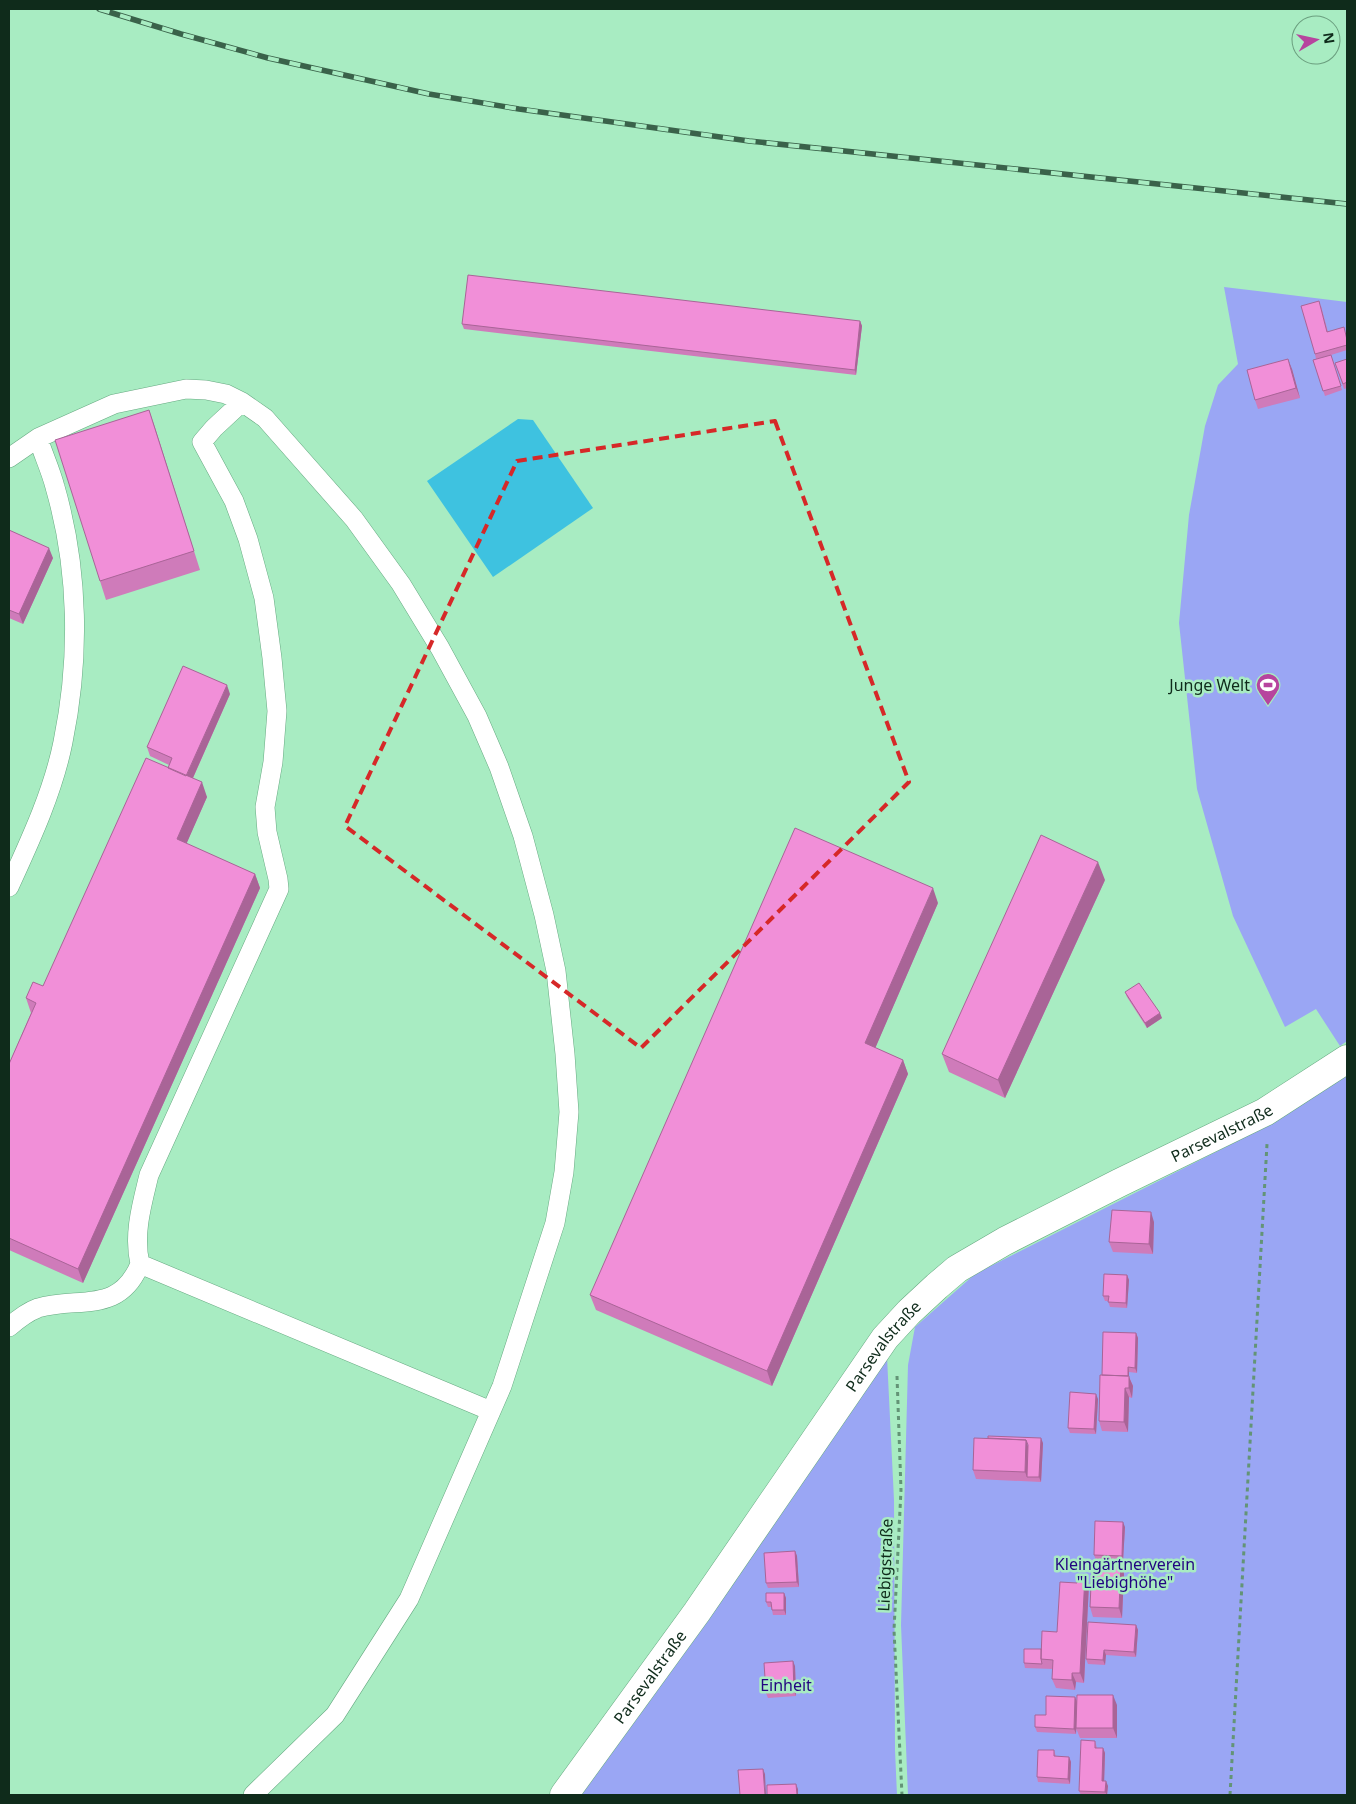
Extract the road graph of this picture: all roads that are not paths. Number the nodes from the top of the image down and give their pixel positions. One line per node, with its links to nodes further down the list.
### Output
1 (242, 402): 2 (lane); 6 (lane); 8 (lane)
2 (38, 438): 3 (lane); 4 (lane)
3 (9, 458)
4 (9, 887)
5 (1347, 1059): 10 (street, Parsevalstraße)
6 (140, 1264): 7 (lane); 8 (lane)
7 (9, 1327)
8 (491, 1411): 9 (lane)
9 (253, 1795)
10 (564, 1795)

